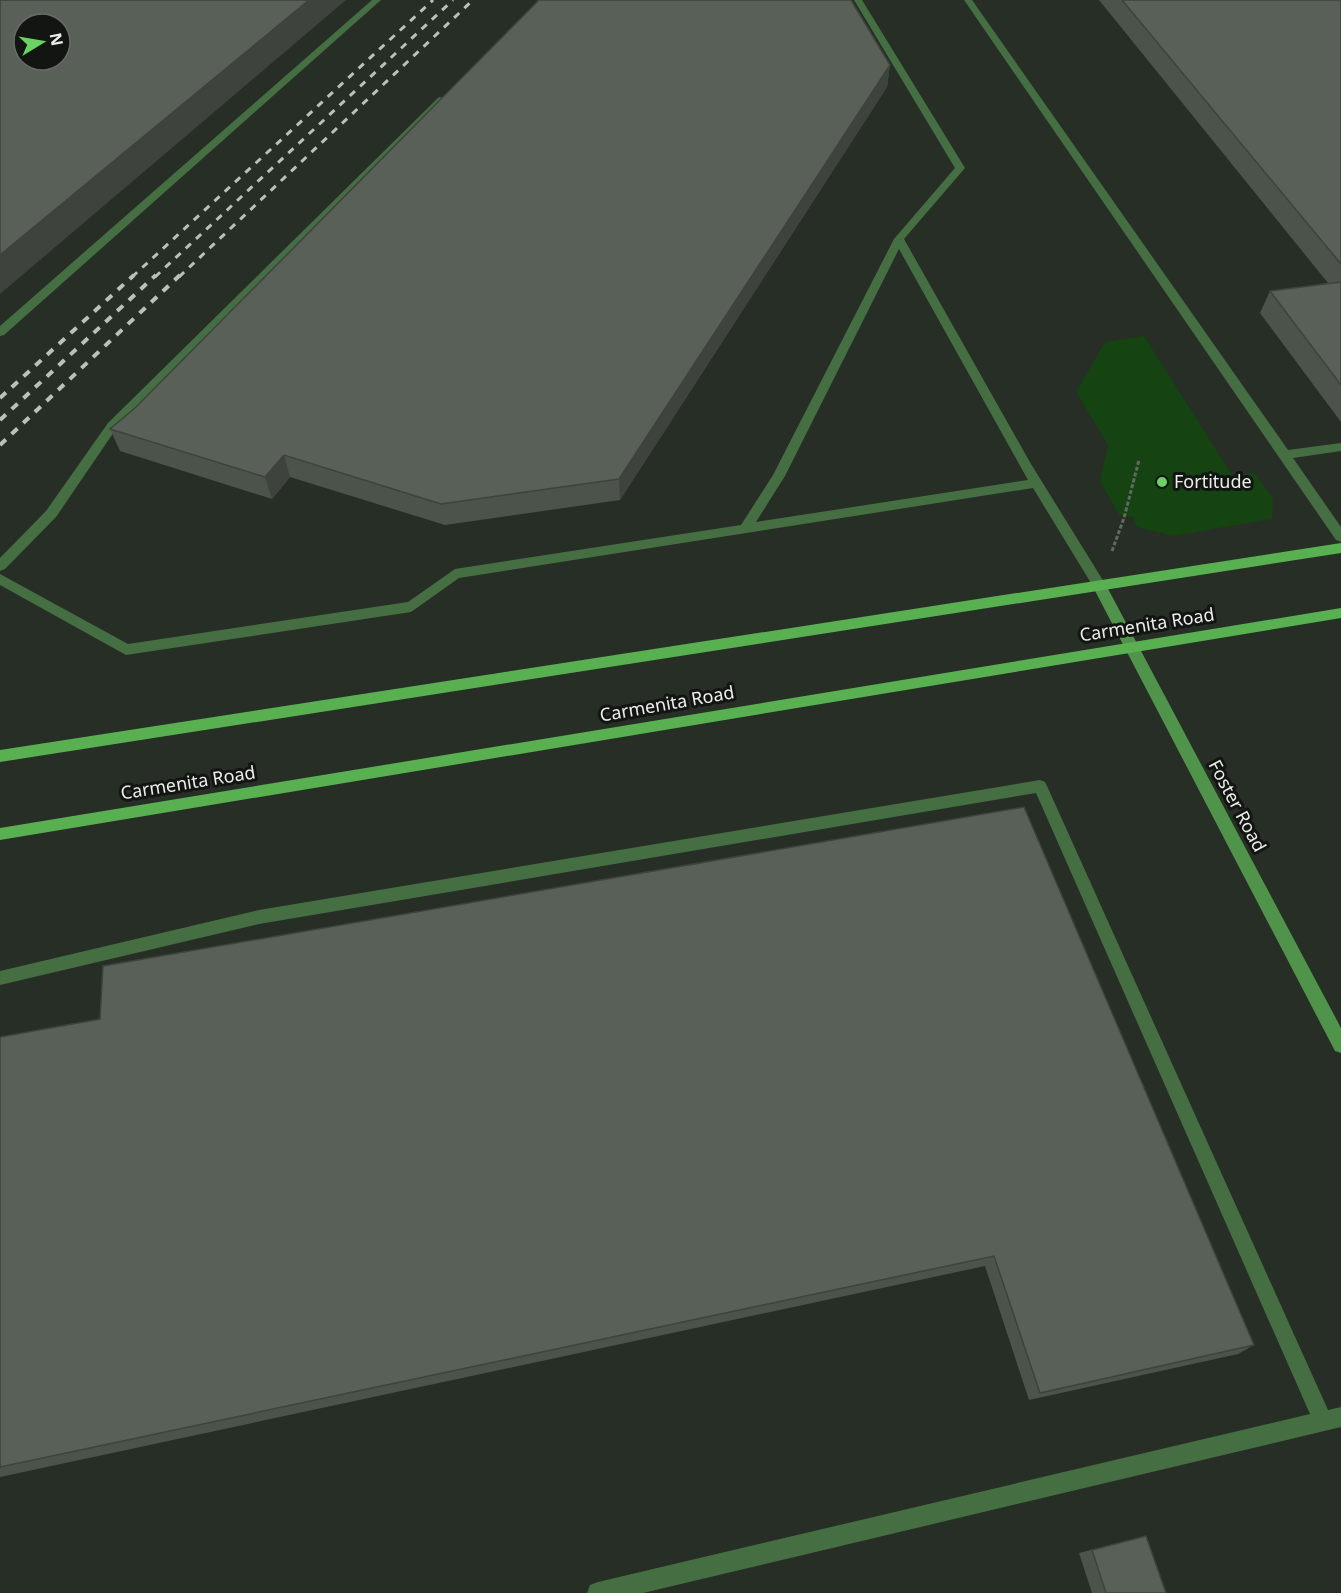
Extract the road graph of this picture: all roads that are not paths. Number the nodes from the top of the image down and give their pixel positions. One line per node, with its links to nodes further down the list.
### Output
1 (377, 0): 6 (lane)
2 (858, 0): 5 (lane)
3 (968, 0): 8 (lane)
4 (451, 90): 13 (lane)
5 (899, 238): 9 (lane); 10 (lane)
6 (0, 332)
7 (1341, 447): 8 (lane)
8 (1285, 455): 11 (lane)
9 (1036, 483): 10 (lane); 15 (lane)
10 (745, 529): 14 (lane)
11 (1341, 537)
12 (1341, 548): 15 (main road)
13 (0, 566)
14 (0, 579)
15 (1099, 585): 17 (street, Foster Road); 18 (main road)
16 (1341, 613): 17 (main road, Carmenita Road)
17 (1132, 647): 19 (main road, Carmenita Road); 21 (street, Foster Road)
18 (0, 756)
19 (0, 834)
20 (0, 978): 22 (lane)
21 (1341, 1045)
22 (1332, 1419): 23 (lane)
23 (598, 1593)

